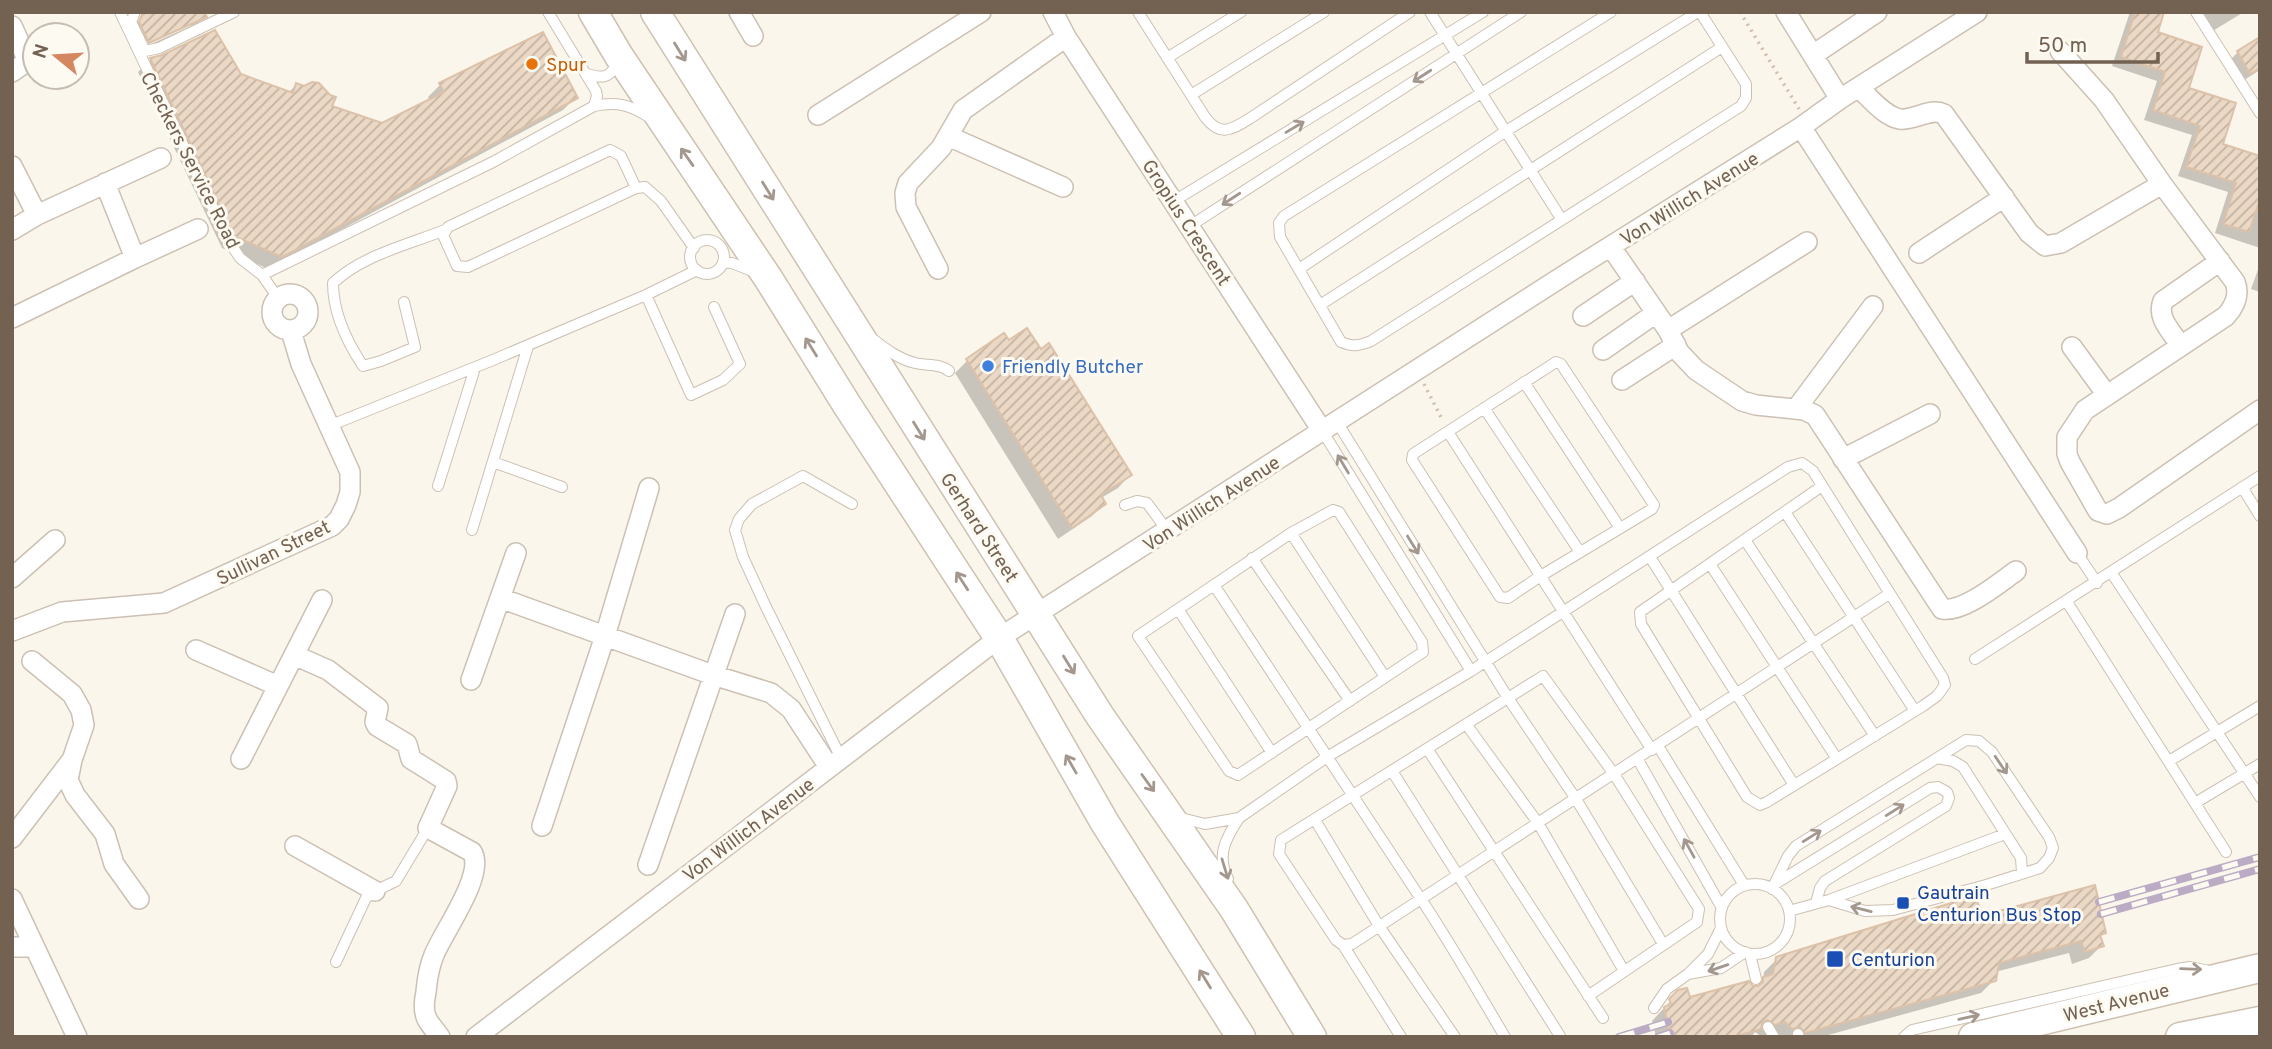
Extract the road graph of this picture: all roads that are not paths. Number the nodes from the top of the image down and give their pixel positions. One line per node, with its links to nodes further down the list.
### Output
1 (120, 12): 72 (lane, Checkers Service Road)
2 (135, 12): 3 (lane)
3 (234, 12)
4 (548, 12): 34 (lane)
5 (593, 12): 31 (street)
6 (655, 12): 84 (street, Gerhard Street, one-way to 84)
7 (739, 12): 24 (street)
8 (981, 12): 41 (street)
9 (1054, 12): 26 (street, Gropius Crescent)
10 (1241, 12): 32 (lane)
11 (1324, 12): 37 (lane)
12 (1410, 12): 37 (lane)
13 (1430, 12): 25 (lane)
14 (1483, 12): 25 (lane)
15 (1521, 12): 29 (lane)
16 (1611, 12): 36 (lane)
17 (1699, 12): 27 (lane); 44 (lane)
18 (1786, 12): 30 (street)
19 (1877, 12): 30 (street)
20 (1977, 12): 35 (street, Von Willich Avenue)
21 (2196, 12): 40 (lane)
22 (1143, 14): 32 (lane)
23 (12, 26): 33 (street)
24 (753, 36)
25 (1444, 36): 29 (lane); 54 (lane, one-way to 25)
26 (1066, 37): 45 (street); 54 (street, Gropius Crescent)
27 (1722, 47): 48 (lane); 56 (lane)
28 (2060, 51): 50 (street)
29 (1456, 54): 36 (lane); 57 (lane, one-way to 57)
30 (1813, 55): 38 (street)
31 (619, 56): 34 (lane); 43 (street)
32 (1167, 58): 37 (lane)
33 (12, 72)
34 (585, 73): 39 (lane)
35 (1859, 88): 38 (street, Von Willich Avenue); 53 (street)
36 (1482, 94): 44 (lane); 70 (lane)
37 (1191, 96)
38 (1840, 99): 42 (street, Von Willich Avenue)
39 (594, 106): 43 (lane); 72 (lane)
40 (2260, 113)
41 (818, 116)
42 (1805, 125): 63 (street, Von Willich Avenue); 123 (street)
43 (665, 126): 61 (street, one-way to 43)
44 (1506, 131): 48 (lane); 70 (lane)
45 (948, 136): 51 (street); 69 (street)
46 (161, 158): 49 (street)
47 (12, 166): 55 (street)
48 (1530, 169): 56 (lane); 78 (lane)
49 (105, 183): 55 (street); 66 (street)
50 (2162, 184): 53 (street); 67 (street)
51 (1063, 187)
52 (636, 188): 60 (lane); 60 (lane); 64 (lane)
53 (2004, 197): 65 (street)
54 (1174, 201): 57 (street, Gropius Crescent)
55 (37, 215): 59 (street)
56 (1562, 220): 78 (lane)
57 (1190, 226): 101 (street, Gropius Crescent)
58 (198, 229): 66 (street)
59 (12, 230)
60 (444, 230): 77 (lane)
61 (723, 233): 64 (lane); 68 (lane); 73 (street)
62 (1807, 242): 86 (street)
63 (1611, 247): 74 (street); 101 (street, Von Willich Avenue)
64 (694, 248): 71 (lane)
65 (1919, 253)
66 (135, 258): 83 (street)
67 (2220, 261): 88 (street); 88 (street)
68 (723, 262): 71 (lane); 73 (lane)
69 (937, 269)
70 (1299, 269): 78 (lane)
71 (697, 270): 75 (lane)
72 (262, 275): 76 (lane, Checkers Service Road)
73 (768, 278): 145 (street, one-way to 73)
74 (1634, 281): 81 (street); 82 (street)
75 (646, 295): 80 (lane); 87 (lane)
76 (278, 298): 85 (street); 85 (street)
77 (404, 302)
78 (1320, 305)
79 (1873, 306): 97 (street)
80 (714, 307)
81 (1656, 313): 86 (street); 90 (street)
82 (1583, 316)
83 (12, 318)
84 (857, 328): 92 (lane); 141 (street, Gerhard Street, one-way to 141)
85 (291, 331): 100 (street, Sullivan Street)
86 (1672, 338): 93 (street); 97 (street)
87 (528, 346): 91 (lane); 104 (lane)
88 (2181, 346): 95 (street)
89 (2072, 347): 95 (street)
90 (1603, 350)
91 (475, 368): 100 (lane); 106 (lane)
92 (949, 371)
93 (1622, 380)
94 (1524, 382): 96 (lane); 115 (lane); 115 (lane)
95 (2107, 395): 98 (street)
96 (1484, 408): 102 (lane); 121 (lane)
97 (1796, 409): 103 (street)
98 (2260, 410)
99 (1930, 414): 103 (street)
100 (329, 426): 143 (street, Sullivan Street)
101 (1330, 427): 117 (street, Von Willich Avenue); 151 (lane, one-way to 151); 153 (lane, one-way to 101)
102 (1448, 432): 129 (lane); 129 (lane)
103 (1843, 459): 127 (street)
104 (493, 462): 108 (lane); 116 (lane)
105 (2260, 476): 109 (lane)
106 (438, 486)
107 (1822, 486): 113 (lane); 124 (lane); 134 (lane)
108 (562, 487)
109 (2242, 487): 114 (lane); 128 (lane)
110 (649, 488): 144 (street)
111 (852, 504): 178 (lane)
112 (1125, 505): 117 (lane)
113 (1785, 512): 120 (lane); 142 (lane)
114 (2260, 516)
115 (1620, 528): 121 (lane)
116 (472, 530)
117 (1167, 530): 141 (street, Von Willich Avenue)
118 (1291, 533): 125 (lane); 155 (lane); 155 (lane)
119 (55, 540): 130 (street)
120 (1745, 540): 126 (lane); 146 (lane)
121 (1580, 552): 129 (lane)
122 (516, 553): 135 (street)
123 (2077, 553): 131 (lane)
124 (1650, 557): 133 (lane); 139 (lane)
125 (1252, 558): 132 (lane); 160 (lane)
126 (1710, 564): 133 (lane); 152 (lane)
127 (2016, 571)
128 (2111, 572): 131 (lane); 166 (lane)
129 (1539, 577): 139 (lane)
130 (12, 579)
131 (2097, 583): 137 (lane)
132 (1214, 585): 138 (lane); 165 (lane)
133 (1673, 589): 158 (lane); 163 (lane)
134 (1889, 594): 142 (lane); 162 (lane)
135 (500, 598): 144 (street); 156 (street)
136 (322, 600): 148 (street)
137 (2067, 602): 149 (lane); 177 (lane)
138 (1178, 609): 170 (lane); 170 (lane)
139 (1563, 613): 151 (lane); 168 (lane)
140 (736, 614): 154 (street)
141 (1038, 615): 145 (street, Von Willich Avenue); 188 (street, Gerhard Street, one-way to 188)
142 (1854, 617): 146 (lane); 162 (lane)
143 (12, 631)
144 (605, 636): 154 (street); 192 (street)
145 (999, 638): 178 (street, Von Willich Avenue); 234 (street, one-way to 145)
146 (1814, 643): 152 (lane); 167 (lane)
147 (196, 650): 157 (street)
148 (294, 655): 157 (street); 193 (street)
149 (1975, 659)
150 (32, 661): 175 (street)
151 (1485, 662): 153 (lane); 159 (lane)
152 (1777, 668): 158 (lane); 174 (lane)
153 (1471, 671): 171 (lane)
154 (713, 675): 178 (street); 199 (street)
155 (1385, 677): 160 (lane)
156 (471, 680)
157 (278, 686): 176 (street)
158 (1738, 693): 163 (lane); 183 (lane)
159 (1508, 698): 164 (lane); 181 (lane); 186 (lane)
160 (1350, 701): 165 (lane)
161 (2260, 706): 166 (lane)
162 (1914, 711): 167 (lane)
163 (1699, 719): 168 (lane); 183 (lane)
164 (1466, 724): 169 (lane); 191 (lane)
165 (1309, 730): 170 (lane); 171 (lane)
166 (2217, 732): 177 (lane); 182 (lane)
167 (1875, 736): 174 (lane)
168 (1655, 748): 172 (lane); 202 (lane)
169 (1428, 750): 180 (lane); 197 (lane)
170 (1272, 753)
171 (1327, 757): 184 (lane); 189 (lane)
172 (1637, 758): 181 (lane); 210 (lane, one-way to 172)
173 (1937, 758): 194 (lane); 200 (lane, one-way to 200); 203 (lane, one-way to 173)
174 (1837, 759): 183 (lane)
175 (72, 760): 195 (street); 207 (street)
176 (241, 760)
177 (2169, 761): 187 (lane)
178 (835, 763): 233 (street, Von Willich Avenue)
179 (2260, 764): 182 (lane)
180 (1392, 771): 184 (lane); 201 (lane)
181 (1614, 774): 186 (lane); 215 (lane)
182 (2244, 774): 185 (lane); 187 (lane)
183 (1794, 785)
184 (1352, 796): 190 (lane); 205 (lane)
185 (2260, 797)
186 (1576, 799): 191 (lane); 215 (lane)
187 (2195, 803): 198 (lane)
188 (1168, 810): 189 (lane); 211 (street, Gerhard Street)
189 (1239, 818): 211 (lane, one-way to 211)
190 (1315, 820): 213 (lane); 216 (lane)
191 (1538, 823): 197 (lane); 222 (lane)
192 (542, 826)
193 (428, 828): 204 (lane); 232 (street)
194 (2005, 834): 200 (lane); 208 (lane)
195 (12, 838)
196 (295, 846): 204 (street)
197 (1494, 851): 201 (lane); 226 (lane)
198 (2226, 852)
199 (648, 865)
200 (2022, 873): 208 (lane, one-way to 208)
201 (1458, 874): 205 (lane); 230 (lane)
202 (1744, 885): 203 (lane); 210 (lane)
203 (1773, 887): 209 (lane, one-way to 209); 212 (lane)
204 (374, 891): 220 (lane)
205 (1421, 898): 213 (lane); 238 (lane)
206 (12, 899): 218 (street)
207 (139, 899)
208 (1829, 900): 209 (lane)
209 (1816, 904): 212 (lane)
210 (1722, 908): 214 (lane)
211 (1234, 909): 235 (street, Gerhard Street)
212 (1789, 911): 219 (lane)
213 (1379, 926): 216 (lane); 237 (lane)
214 (1721, 928): 219 (lane); 223 (lane)
215 (1663, 944): 222 (lane)
216 (1343, 945): 236 (lane)
217 (12, 947): 218 (street)
218 (34, 947): 231 (street)
219 (1748, 953): 223 (lane, one-way to 223); 225 (lane)
220 (336, 962)
221 (2260, 968): 224 (street, West Avenue)
222 (1624, 971): 226 (lane)
223 (1688, 974): 227 (lane)
224 (2227, 975): 239 (lane, one-way to 224); 240 (street, West Avenue)
225 (1756, 979)
226 (1588, 996): 228 (lane)
227 (1654, 1008)
228 (1603, 1018)
229 (2260, 1021): 241 (street)
230 (1560, 1036)
231 (77, 1037)
232 (440, 1037)
233 (476, 1037)
234 (1241, 1037)
235 (1312, 1037)
236 (1401, 1037)
237 (1455, 1037)
238 (1505, 1037)
239 (1904, 1037)
240 (1973, 1037)
241 (2180, 1037)

